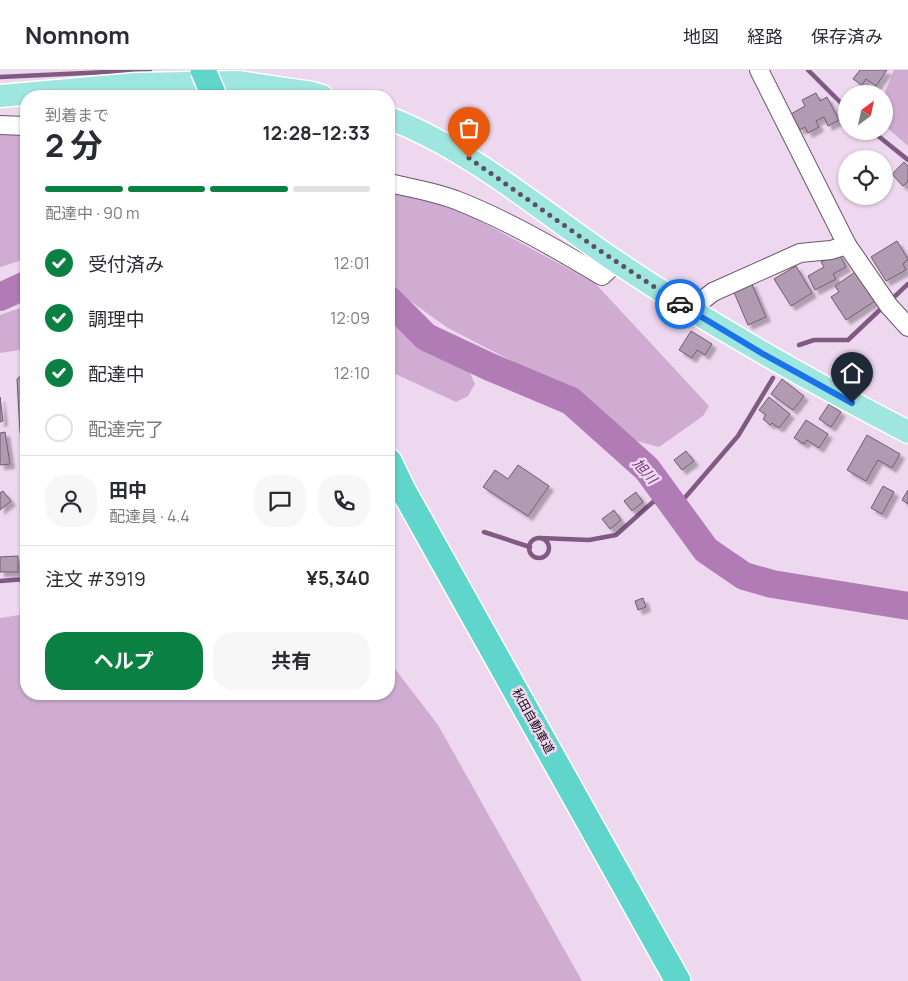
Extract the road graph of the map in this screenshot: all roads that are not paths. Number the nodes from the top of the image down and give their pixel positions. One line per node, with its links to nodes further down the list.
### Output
1 (203, 70): 5 (highway, bridge)
2 (766, 73): 13 (street)
3 (239, 83): 4 (main road); 6 (main road)
4 (68, 90)
5 (211, 90)
6 (290, 90)
7 (20, 94): 8 (main road)
8 (0, 96)
9 (395, 120): 14 (main road)
10 (0, 125): 11 (street)
11 (20, 126)
12 (395, 184): 14 (street)
13 (847, 246): 15 (street); 16 (street)
14 (617, 262): 15 (main road)
15 (690, 310): 17 (main road)
16 (908, 327)
17 (908, 432)
18 (395, 473): 19 (highway, 秋田自動車道)
19 (678, 981)

